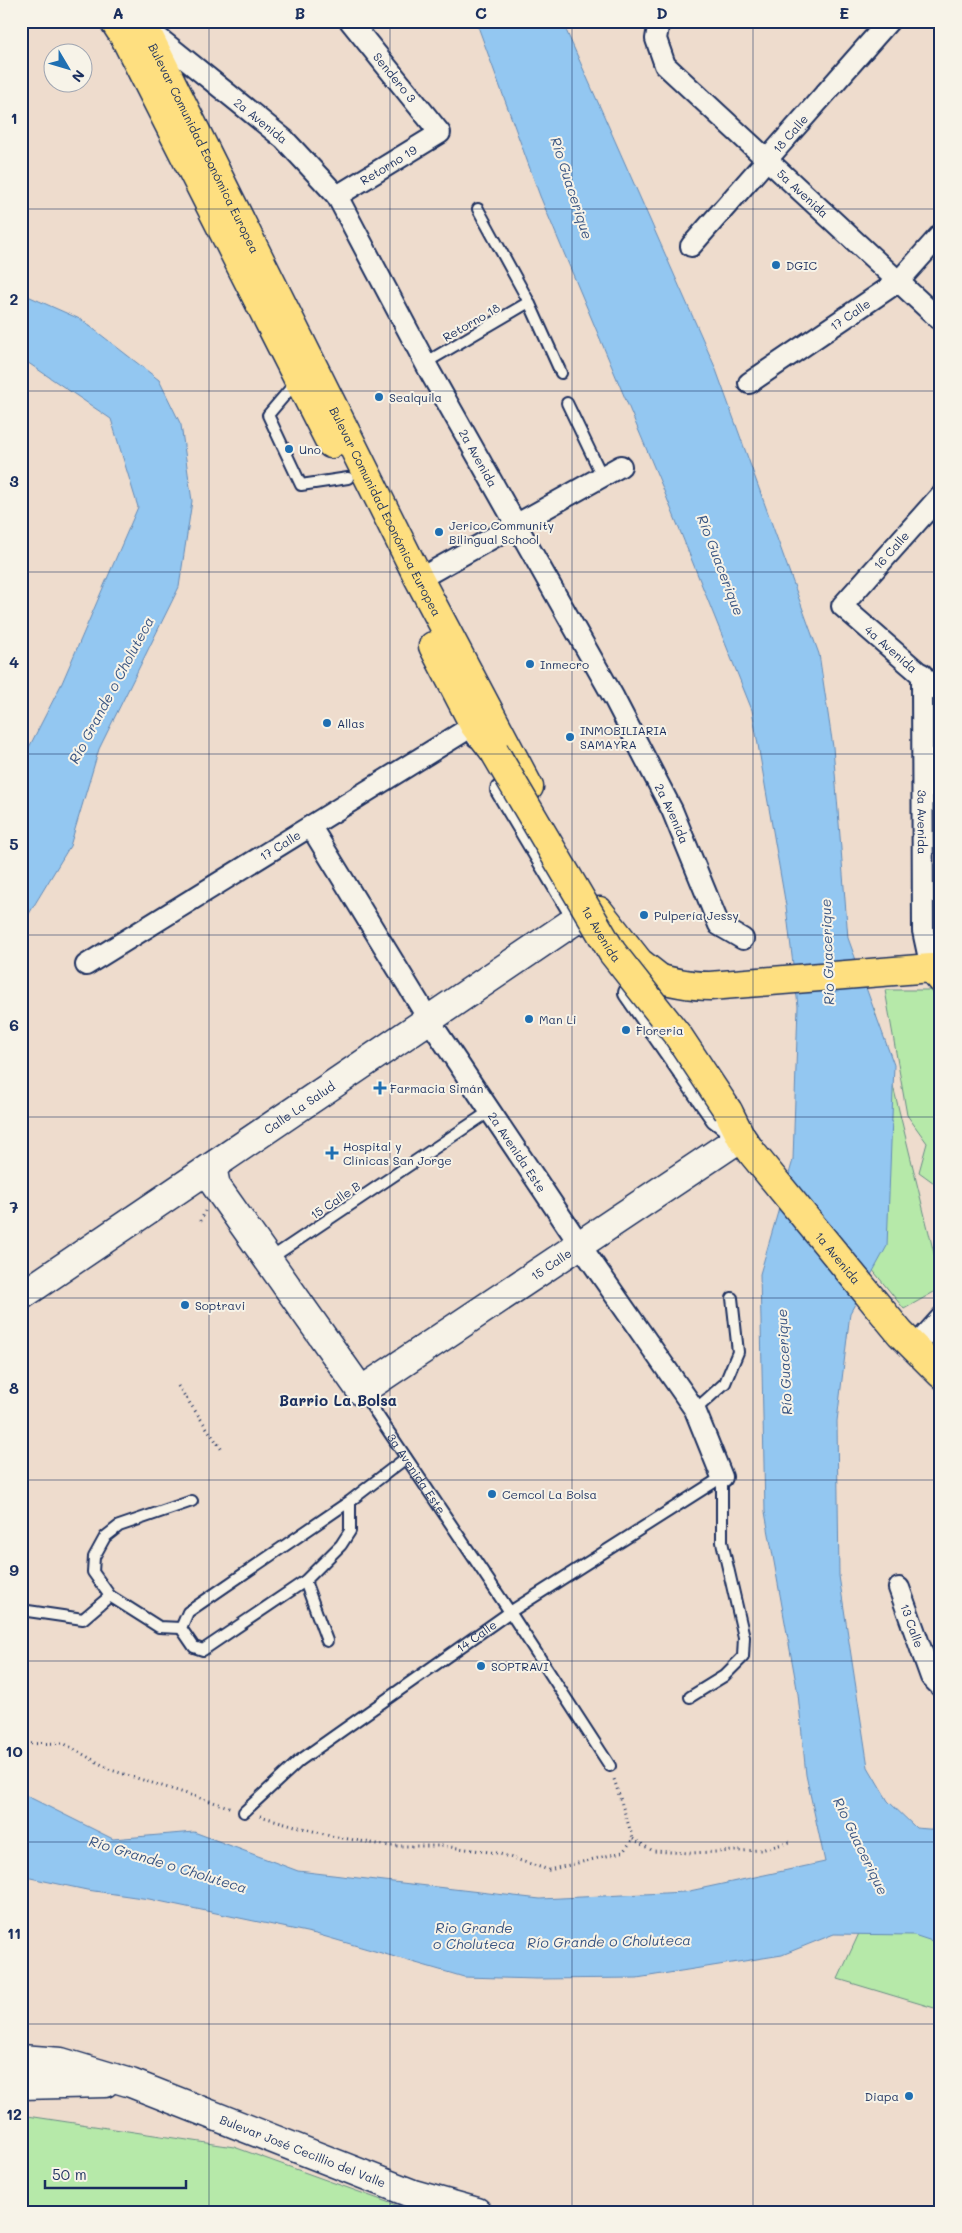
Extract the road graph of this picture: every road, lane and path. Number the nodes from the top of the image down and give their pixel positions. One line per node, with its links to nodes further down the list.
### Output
1 (114, 21): 17 (main road, Bulevar Comunidad Económica Europea)
2 (350, 21): 6 (street, Sendero 3)
3 (659, 21): 7 (street, 5a Avenida)
4 (889, 21): 7 (street, 18 Calle)
5 (146, 23): 8 (street, 2a Avenida); 25 (main road, Bulevar Comunidad Económica Europea)
6 (440, 133): 8 (street, Retorno 19)
7 (767, 160): 11 (street, 18 Calle); 12 (street, 5a Avenida)
8 (337, 196): 15 (street, 2a Avenida)
9 (478, 208): 13 (lane)
10 (941, 234): 12 (street, 17 Calle)
11 (691, 246)
12 (899, 281): 14 (street, 5a Avenida); 18 (street, 17 Calle)
13 (529, 302): 15 (lane, Retorno 18); 16 (lane)
14 (941, 321)
15 (425, 363): 24 (street, 2a Avenida)
16 (561, 373)
17 (298, 379): 22 (main road, Bulevar Comunidad Económica Europea); 22 (lane)
18 (749, 383)
19 (566, 402): 21 (lane)
20 (621, 466): 21 (street)
21 (602, 476): 24 (street)
22 (348, 478): 29 (main road, Bulevar Comunidad Económica Europea)
23 (941, 495): 26 (street, 16 Calle)
24 (516, 524): 25 (street); 32 (street, 2a Avenida)
25 (419, 579): 35 (main road, Bulevar Comunidad Económica Europea)
26 (842, 606): 27 (street, 4a Avenida)
27 (922, 674): 28 (street, 4a Avenida); 34 (street, 3a Avenida)
28 (941, 692)
29 (474, 725): 30 (street, 17 Calle); 31 (street, Bulevar Comunidad Económica Europea); 38 (main road, 1a Avenida, bridge)
30 (311, 827): 33 (street, 17 Calle); 36 (street, 2a Avenida Este)
31 (577, 919): 35 (main road, 3a Avenida); 36 (main road, Calle La Salud); 38 (street, 1a Avenida)
32 (743, 939)
33 (86, 965)
34 (938, 967): 35 (main road, 3a Avenida)
35 (662, 980)
36 (429, 1020): 37 (street, 2a Avenida Este); 39 (main road, Calle La Salud)
37 (490, 1111): 40 (street, 2a Avenida Este); 41 (lane, 15 Calle B)
38 (747, 1146): 40 (main road, 15 Calle); 45 (main road, 1a Avenida)
39 (209, 1176): 41 (main road, 3a Avenida Este); 42 (main road, Calle La Salud)
40 (580, 1245): 48 (main road, 15 Calle); 49 (street, 2a Avenida Este)
41 (268, 1260): 48 (main road, 3a Avenida Este)
42 (21, 1296)
43 (732, 1298): 49 (lane)
44 (941, 1318): 45 (street)
45 (907, 1340): 46 (main road, 1a Avenida)
46 (941, 1374)
47 (178, 1386): 50 (path)
48 (361, 1391): 51 (lane, 3a Avenida Este)
49 (695, 1410): 52 (street, 2a Avenida Este)
50 (222, 1450)
51 (406, 1458): 54 (lane); 59 (lane, 3a Avenida Este)
52 (722, 1477): 59 (lane, 14 Calle); 63 (lane)
53 (192, 1501): 57 (lane)
54 (350, 1501): 55 (lane); 60 (lane)
55 (305, 1580): 60 (lane); 61 (lane)
56 (899, 1588): 62 (street, 13 Calle)
57 (110, 1596): 58 (lane); 60 (lane)
58 (21, 1610)
59 (510, 1612): 65 (lane, 3a Avenida Este); 66 (lane, 14 Calle)
60 (181, 1628)
61 (327, 1641)
62 (941, 1688)
63 (690, 1697)
64 (21, 1744): 66 (path)
65 (610, 1766): 67 (path)
66 (244, 1812): 67 (path)
67 (633, 1839): 68 (path)
68 (790, 1842)
69 (21, 2059): 71 (main road, Bulevar José Cecillio del Valle)
70 (21, 2075): 73 (main road)
71 (132, 2083): 73 (main road, Bulevar José Cecillio del Valle); 74 (main road, Bulevar José Cecillio del Valle)
72 (21, 2085): 73 (main road, Bulevar José Cecillio del Valle)
73 (60, 2085)
74 (477, 2212)

